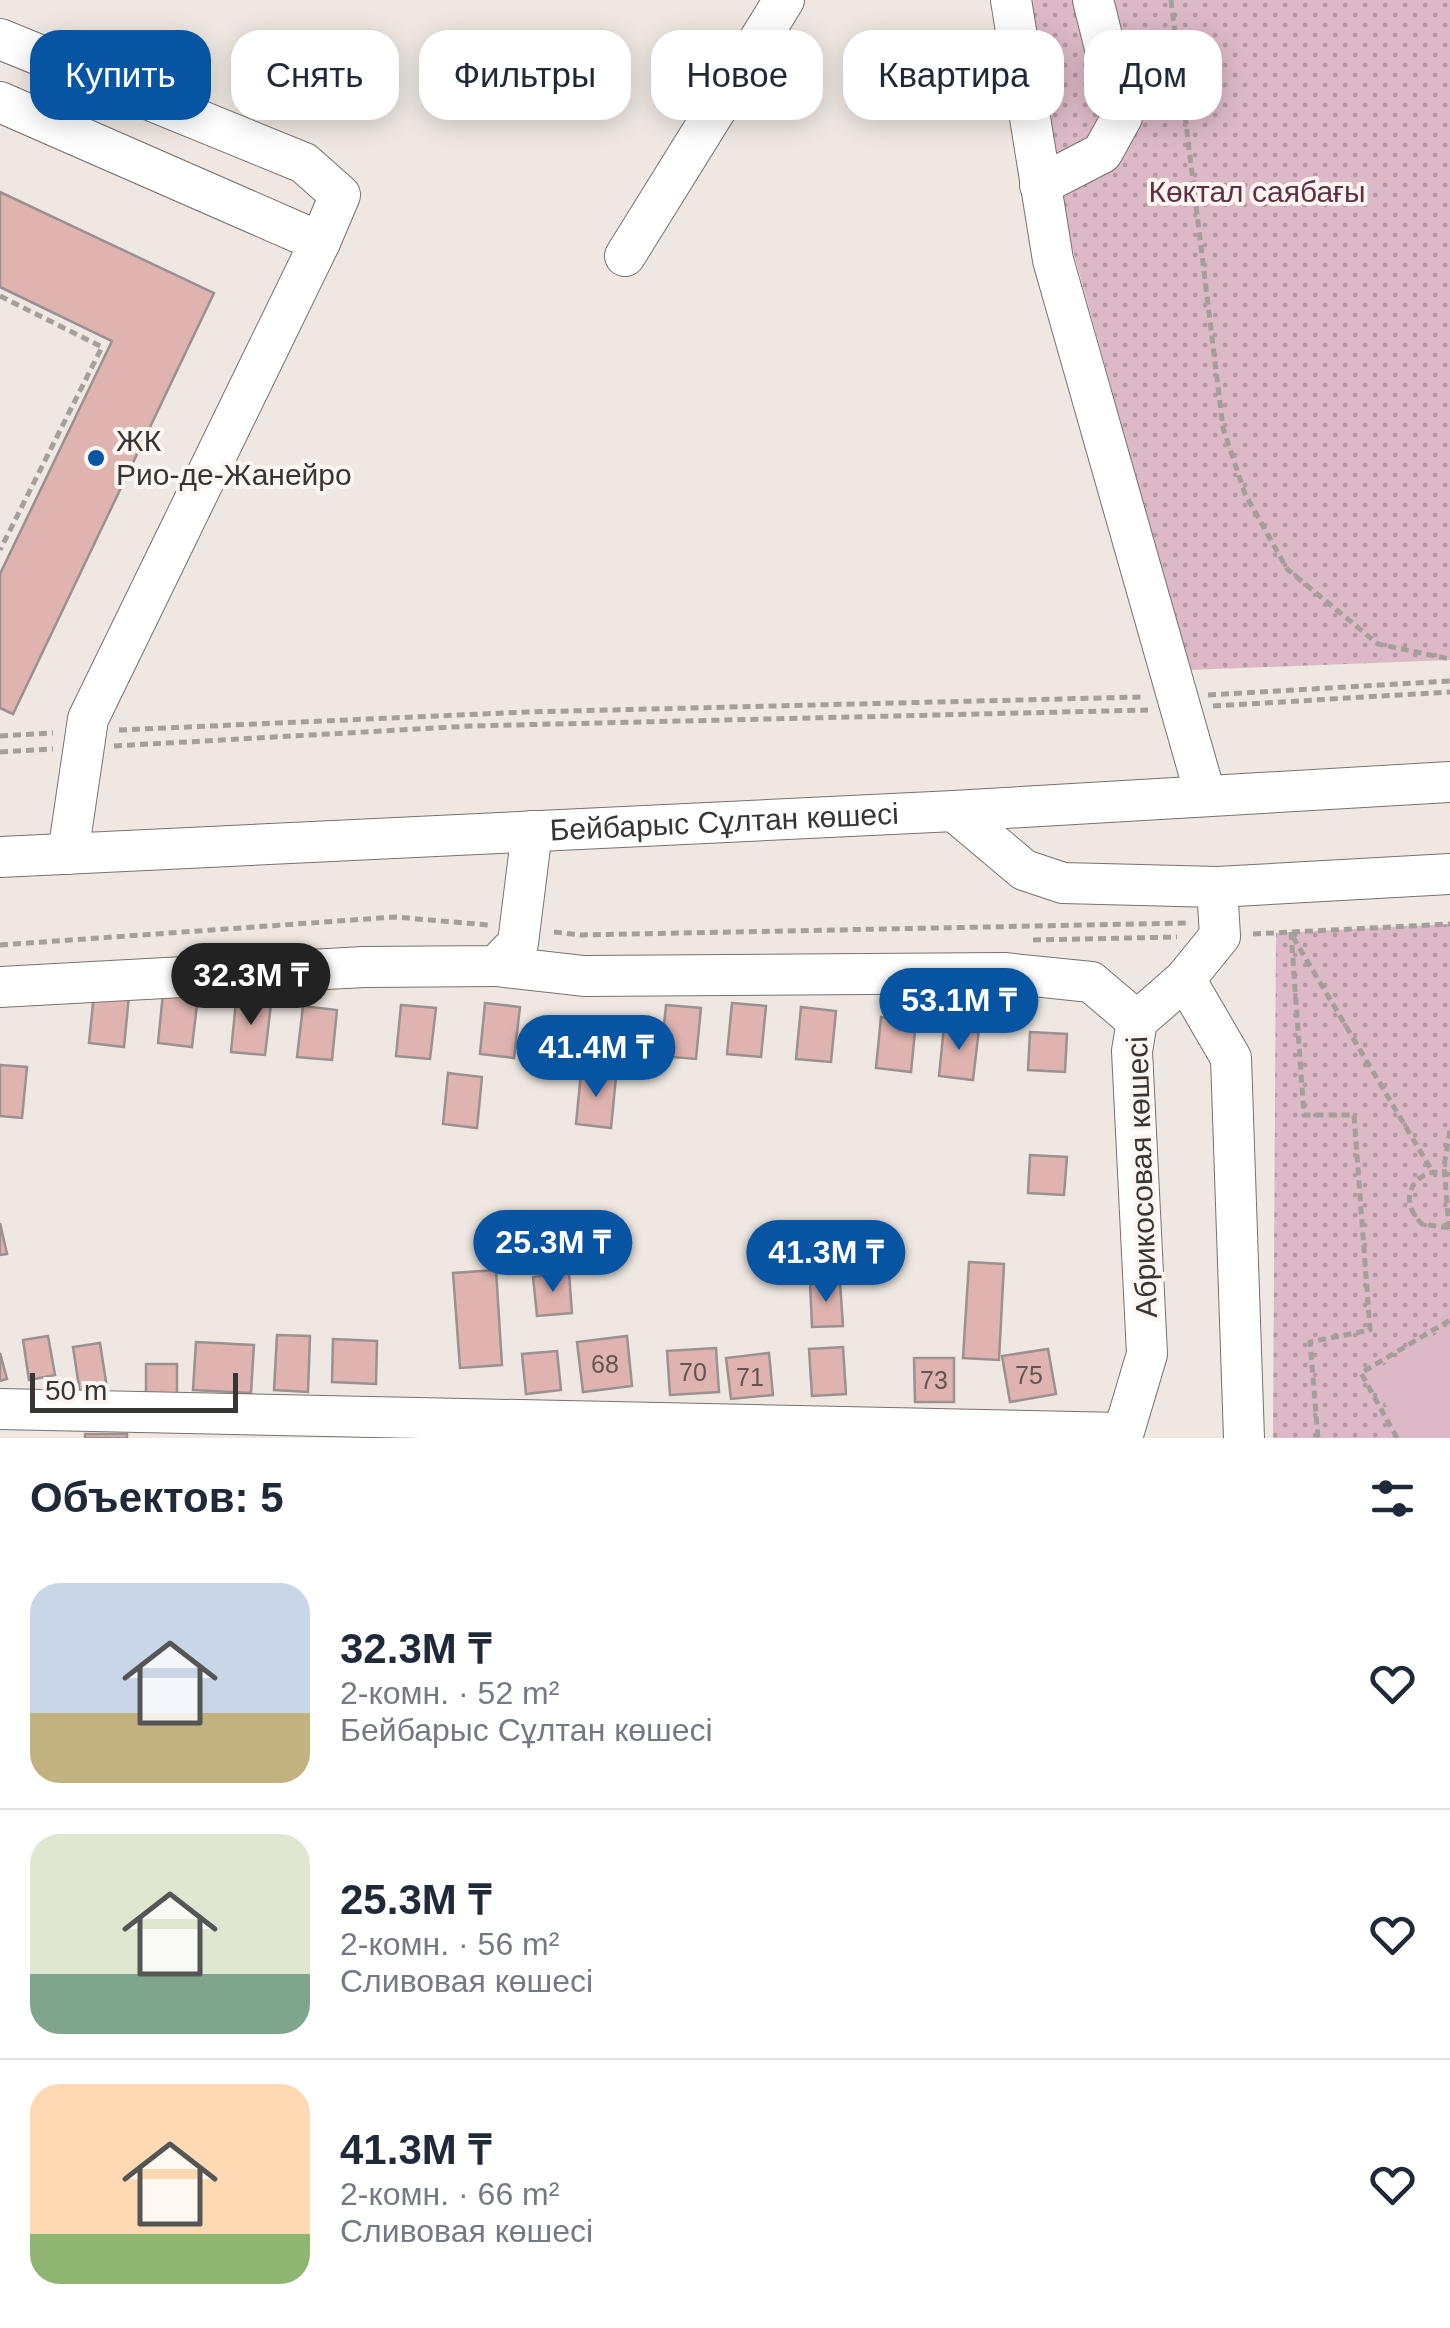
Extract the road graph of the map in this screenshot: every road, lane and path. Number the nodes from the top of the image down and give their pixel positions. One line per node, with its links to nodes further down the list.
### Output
1 (784, 0): 9 (street)
2 (1011, 0): 7 (street)
3 (1092, 0): 7 (street)
4 (1171, 0): 12 (path)
5 (0, 39): 8 (street)
6 (0, 102): 8 (street)
7 (1040, 186): 15 (street)
8 (320, 242): 16 (street)
9 (625, 256)
10 (0, 296): 11 (path)
11 (0, 550)
12 (1450, 659)
13 (1450, 681): 15 (path)
14 (1450, 692): 15 (path)
15 (1179, 702): 16 (path); 16 (path); 20 (street)
16 (69, 732): 17 (path); 18 (path); 23 (street)
17 (0, 736)
18 (0, 752)
19 (1450, 782): 20 (street, Бейбарыс Сұлтан көшесі)
20 (1204, 794): 21 (street, Бейбарыс Сұлтан көшесі)
21 (954, 811): 22 (street, Бейбарыс Сұлтан көшесі); 26 (street)
22 (532, 832): 23 (street, Бейбарыс Сұлтан көшесі); 28 (street)
23 (68, 854): 24 (street, Бейбарыс Сұлтан көшесі)
24 (0, 857)
25 (1450, 874): 26 (street)
26 (1219, 915): 28 (path); 29 (path); 30 (path); 33 (street, Абрикосовая көшесі)
27 (1450, 924): 29 (path)
28 (520, 928): 31 (path); 32 (street)
29 (1291, 932): 37 (path); 44 (path)
30 (1023, 940)
31 (0, 945)
32 (496, 966): 34 (street); 35 (street)
33 (1184, 979): 35 (street, Абрикосовая көшесі); 43 (street)
34 (0, 987)
35 (1137, 1021): 42 (street, Абрикосовая көшесі)
36 (1450, 1130): 38 (path)
37 (1432, 1171): 38 (path); 39 (path)
38 (1447, 1173): 39 (path)
39 (1450, 1230)
40 (1450, 1320): 45 (path)
41 (0, 1410): 42 (street)
42 (1122, 1436)
43 (1244, 1438)
44 (1318, 1438)
45 (1397, 1438)

